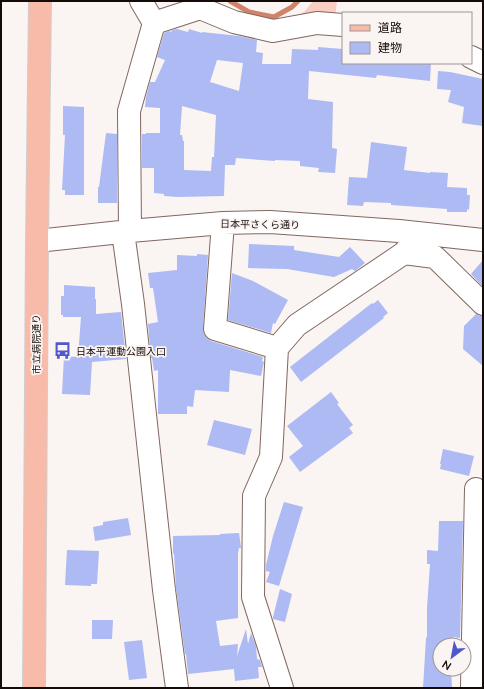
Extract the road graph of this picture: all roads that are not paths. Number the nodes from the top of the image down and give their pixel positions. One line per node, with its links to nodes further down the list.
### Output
1 (40, 1): 11 (main road, 市立病院通り)
2 (141, 1): 3 (street)
3 (154, 23): 4 (street); 8 (street)
4 (342, 25)
5 (472, 58): 6 (street)
6 (483, 63)
7 (223, 222): 8 (street, 日本平さくら通り); 9 (street, 日本平さくら通り); 14 (street)
8 (126, 231): 11 (street, 日本平さくら通り); 18 (street)
9 (419, 233): 10 (street, 日本平さくら通り); 12 (street)
10 (483, 240)
11 (37, 241): 17 (main road, 市立病院通り)
12 (404, 253): 13 (street); 14 (street)
13 (483, 304)
14 (277, 348): 19 (street)
15 (483, 494): 16 (street)
16 (476, 675)
17 (34, 688)
18 (177, 688)
19 (282, 688)

